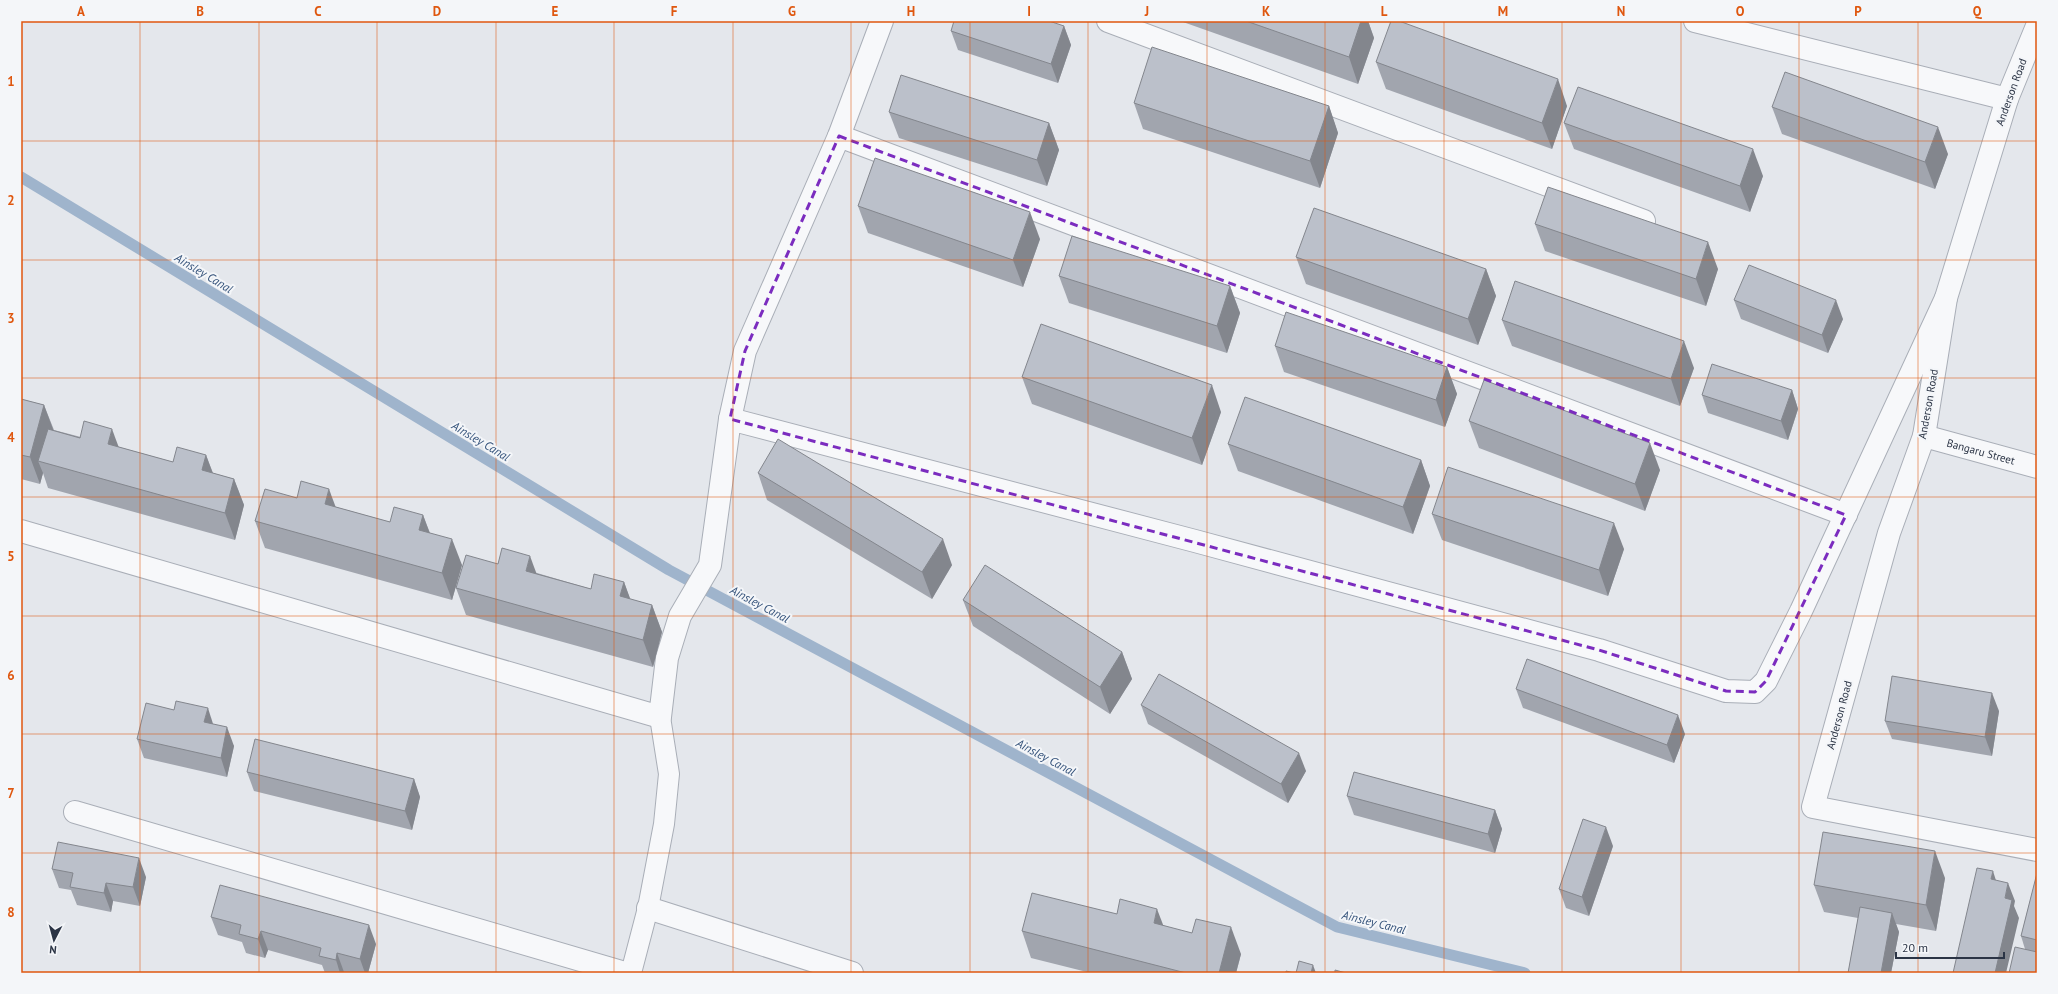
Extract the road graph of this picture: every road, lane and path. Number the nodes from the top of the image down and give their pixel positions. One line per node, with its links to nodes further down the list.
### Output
1 (882, 21): 6 (street)
2 (1108, 21): 7 (street)
3 (1695, 21): 5 (street)
4 (2037, 26): 5 (street, Anderson Road)
5 (2007, 99): 8 (street, Anderson Road)
6 (839, 136): 9 (street); 12 (street)
7 (1665, 229)
8 (1946, 298): 10 (street, Anderson Road); 12 (street)
9 (730, 419): 12 (street); 14 (street)
10 (1924, 436): 11 (street, Bangaru Street); 16 (street, Anderson Road)
11 (2037, 467)
12 (1846, 515)
13 (21, 531): 14 (street)
14 (660, 717): 17 (lane)
15 (75, 812): 19 (street)
16 (2037, 850)
17 (648, 908): 18 (street); 20 (lane)
18 (847, 972)
19 (625, 973)
20 (631, 973)

